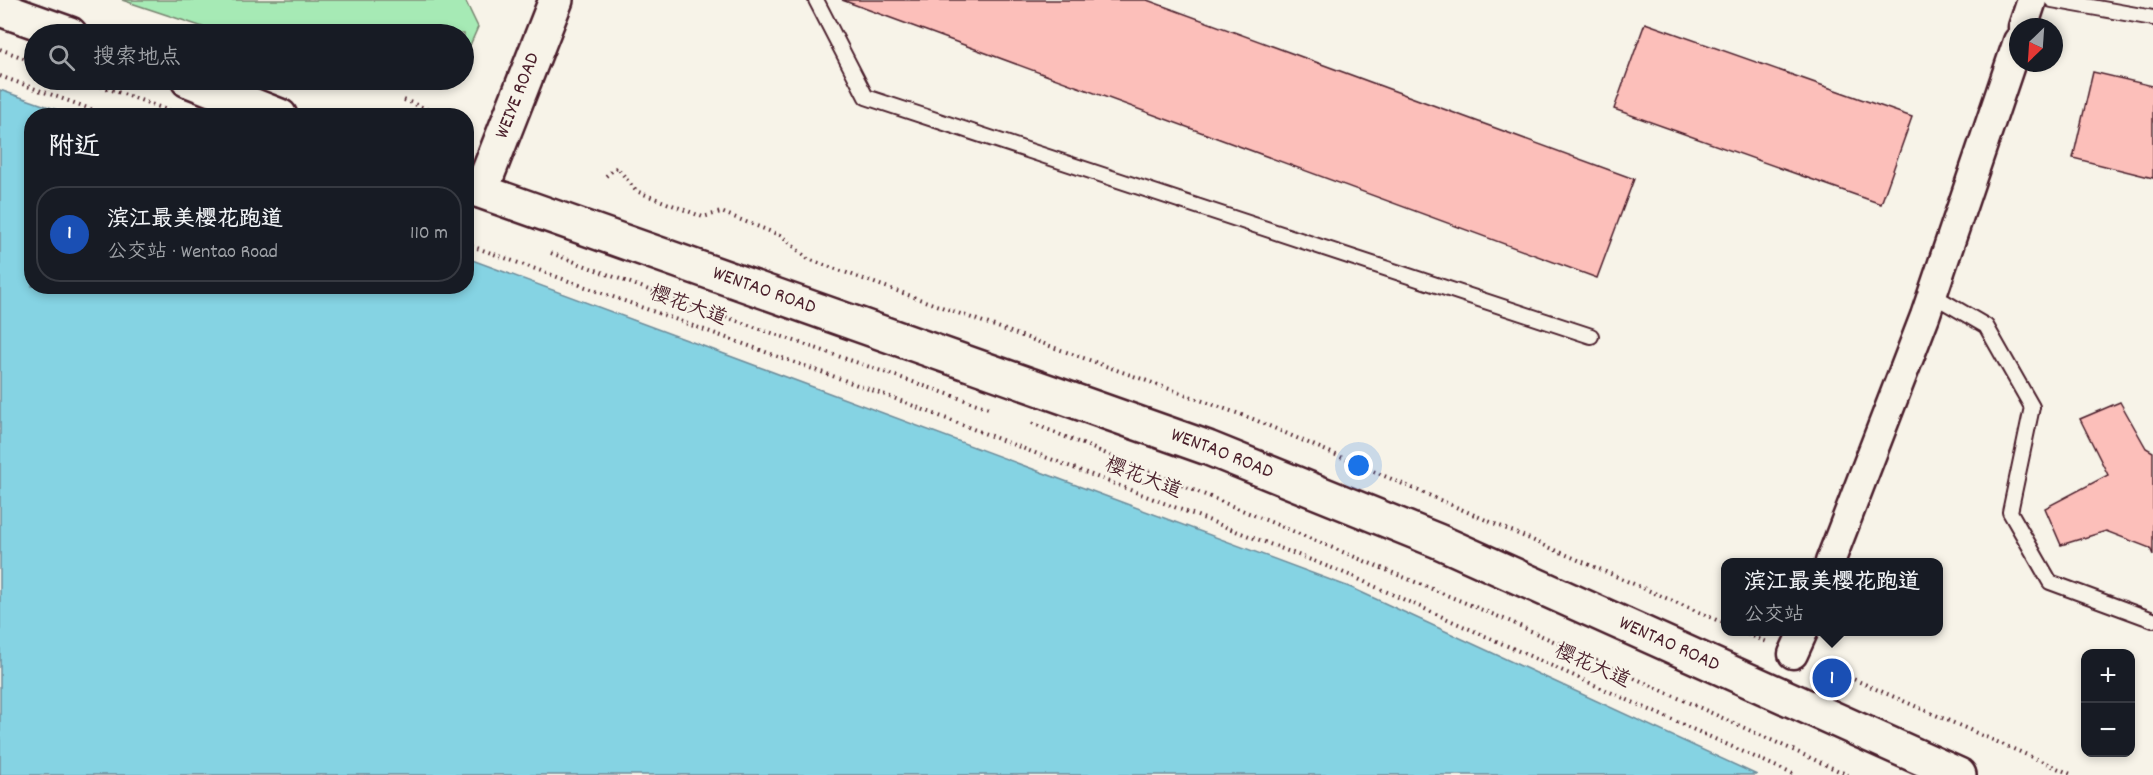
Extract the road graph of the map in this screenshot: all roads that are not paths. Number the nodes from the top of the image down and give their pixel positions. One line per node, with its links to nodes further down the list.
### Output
1 (556, 0): 12 (main road, WEIYE ROAD)
2 (816, 0): 14 (lane)
3 (2032, 0): 6 (street)
4 (2052, 0): 7 (lane)
5 (0, 9): 8 (main road)
6 (2026, 18)
7 (2153, 18)
8 (42, 24)
9 (2009, 67): 13 (street)
10 (214, 90): 11 (main road)
11 (260, 108)
12 (474, 188): 17 (main road, WENTAO ROAD)
13 (1928, 304): 15 (street); 16 (lane)
14 (1591, 336)
15 (1832, 558)
16 (2153, 620)
17 (1959, 775)

